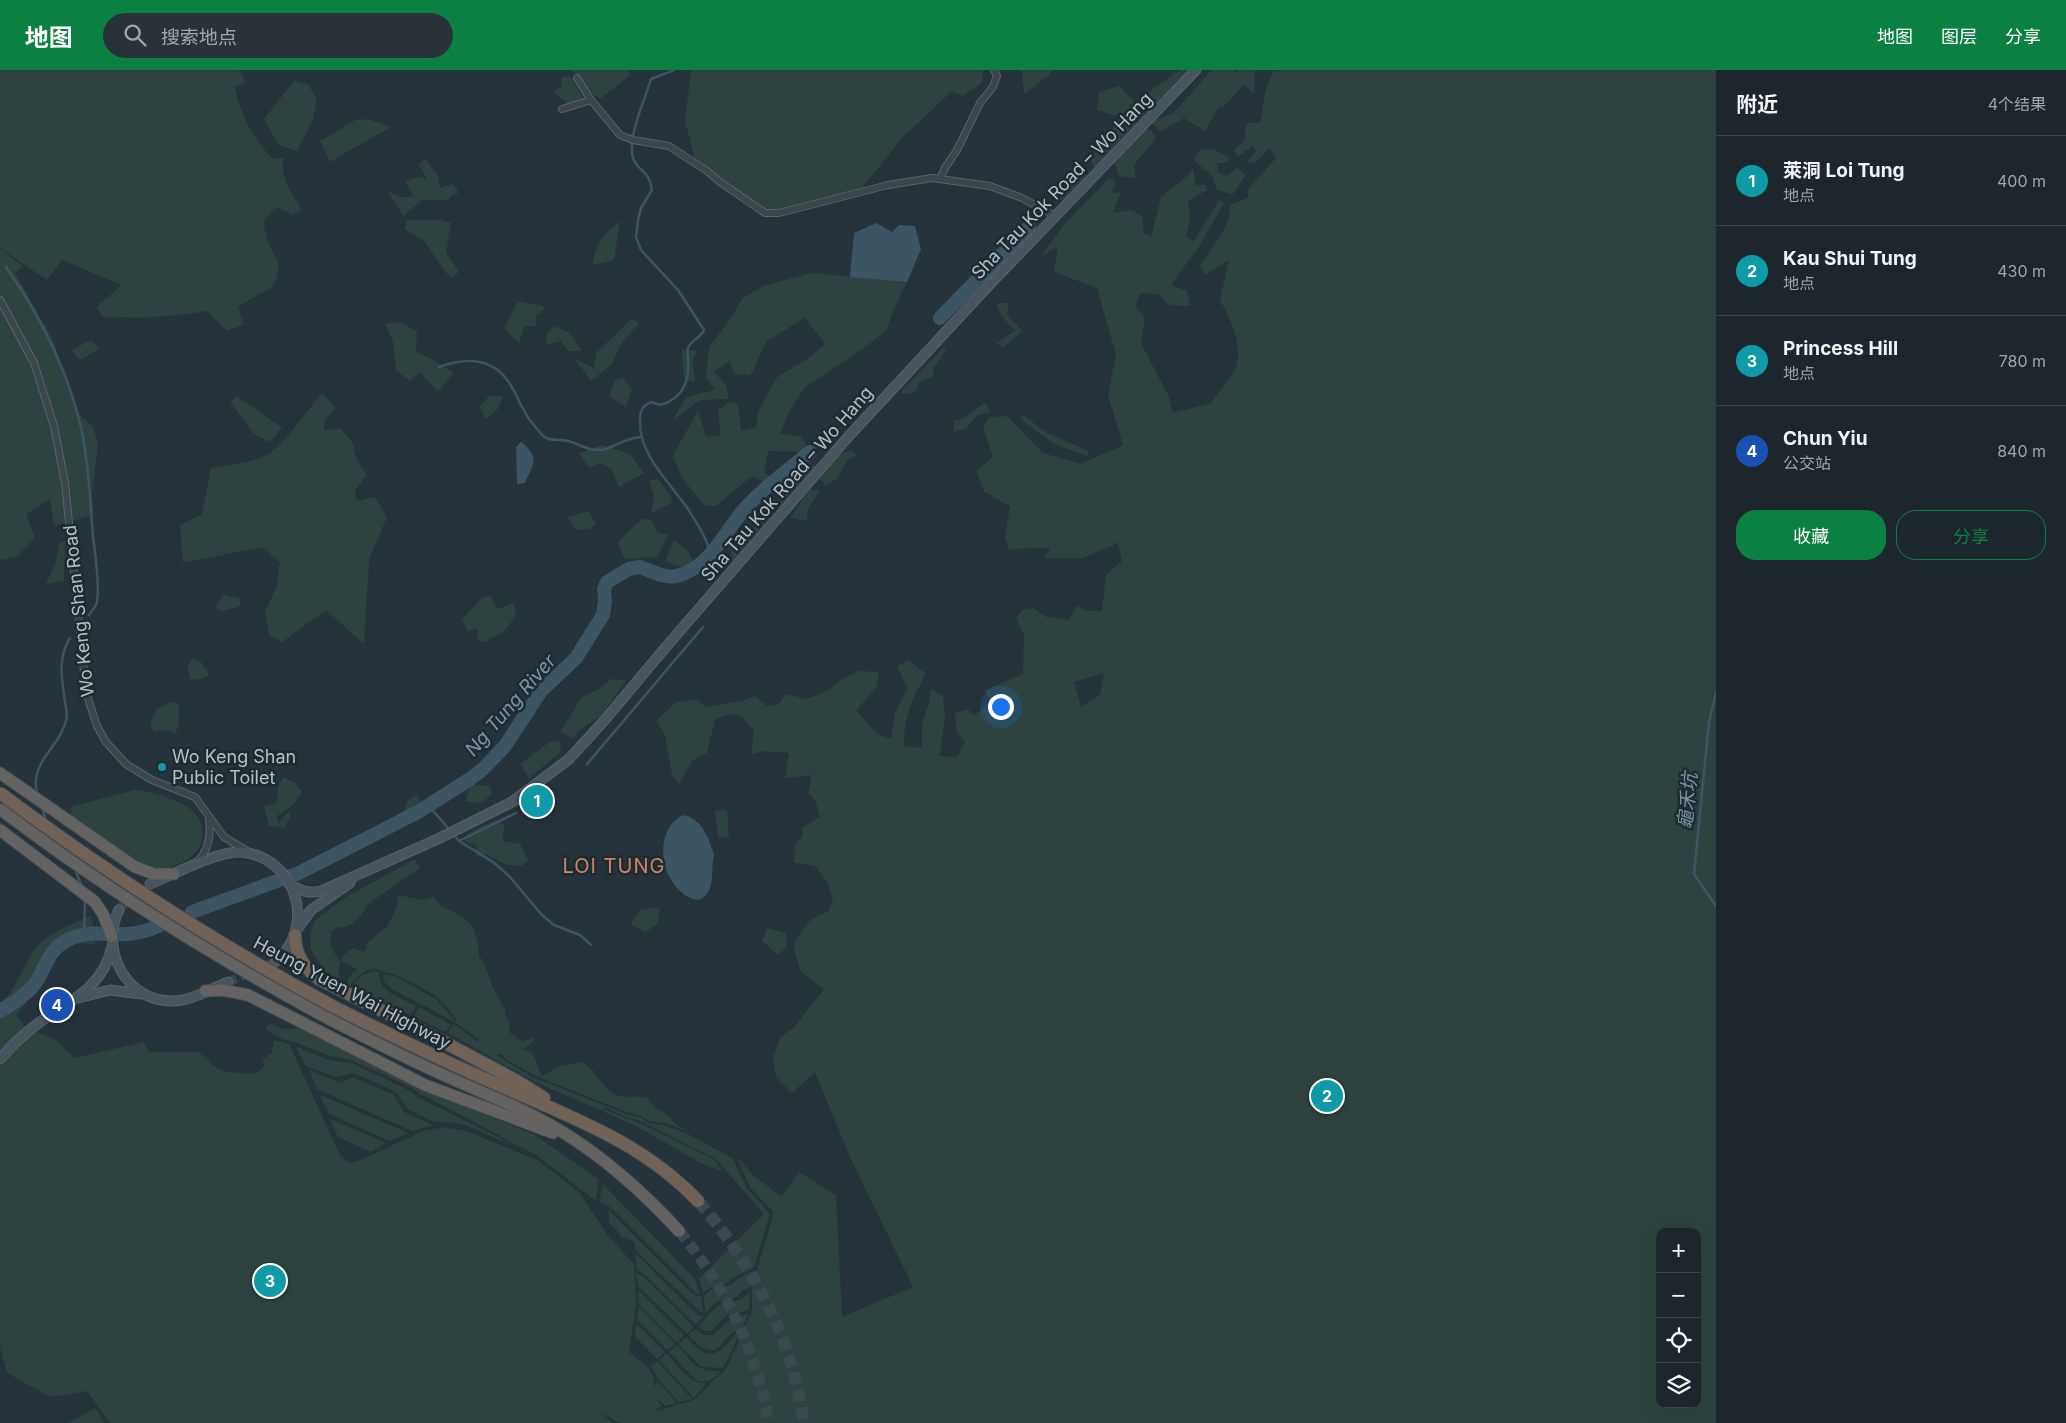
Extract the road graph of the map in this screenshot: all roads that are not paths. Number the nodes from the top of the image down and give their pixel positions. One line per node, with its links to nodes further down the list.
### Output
1 (994, 70): 6 (street)
2 (1196, 70): 7 (main road, Sha Tau Kok Road – Wo Hang)
3 (577, 78): 4 (street)
4 (590, 100): 5 (street); 6 (street)
5 (562, 110)
6 (940, 179): 7 (street)
7 (1054, 216): 16 (main road, Sha Tau Kok Road – Wo Hang)
8 (0, 300): 12 (street, Wo Keng Shan Road)
9 (0, 773): 17 (highway)
10 (0, 793): 29 (highway, Heung Yuen Wai Highway, bridge)
11 (0, 809): 29 (highway, Heung Yuen Wai Highway, bridge)
12 (208, 813): 14 (street, Wo Keng Shan Road); 15 (street)
13 (0, 830): 21 (highway)
14 (255, 855): 15 (main road); 19 (main road)
15 (190, 868): 17 (main road)
16 (369, 870): 19 (main road, Sha Tau Kok Road – Wo Hang); 22 (main road, Sha Tau Kok Road – Wo Hang)
17 (174, 874): 18 (main road)
18 (150, 884)
19 (289, 884): 22 (main road)
20 (119, 910): 21 (main road)
21 (110, 921): 23 (highway)
22 (296, 933): 24 (main road, Sha Tau Kok Road – Wo Hang); 31 (highway)
23 (112, 948): 27 (main road); 28 (main road)
24 (275, 962)
25 (228, 982): 26 (main road)
26 (205, 991): 27 (main road); 32 (highway)
27 (145, 995): 28 (main road)
28 (76, 999): 30 (main road)
29 (332, 1013): 31 (highway, Heung Yuen Wai Highway); 32 (highway, Heung Yuen Wai Highway)
30 (0, 1059)
31 (566, 1114): 33 (highway, Heung Yuen Wai Highway)
32 (583, 1145): 34 (highway, Heung Yuen Wai Highway)
33 (698, 1201)
34 (679, 1231)

